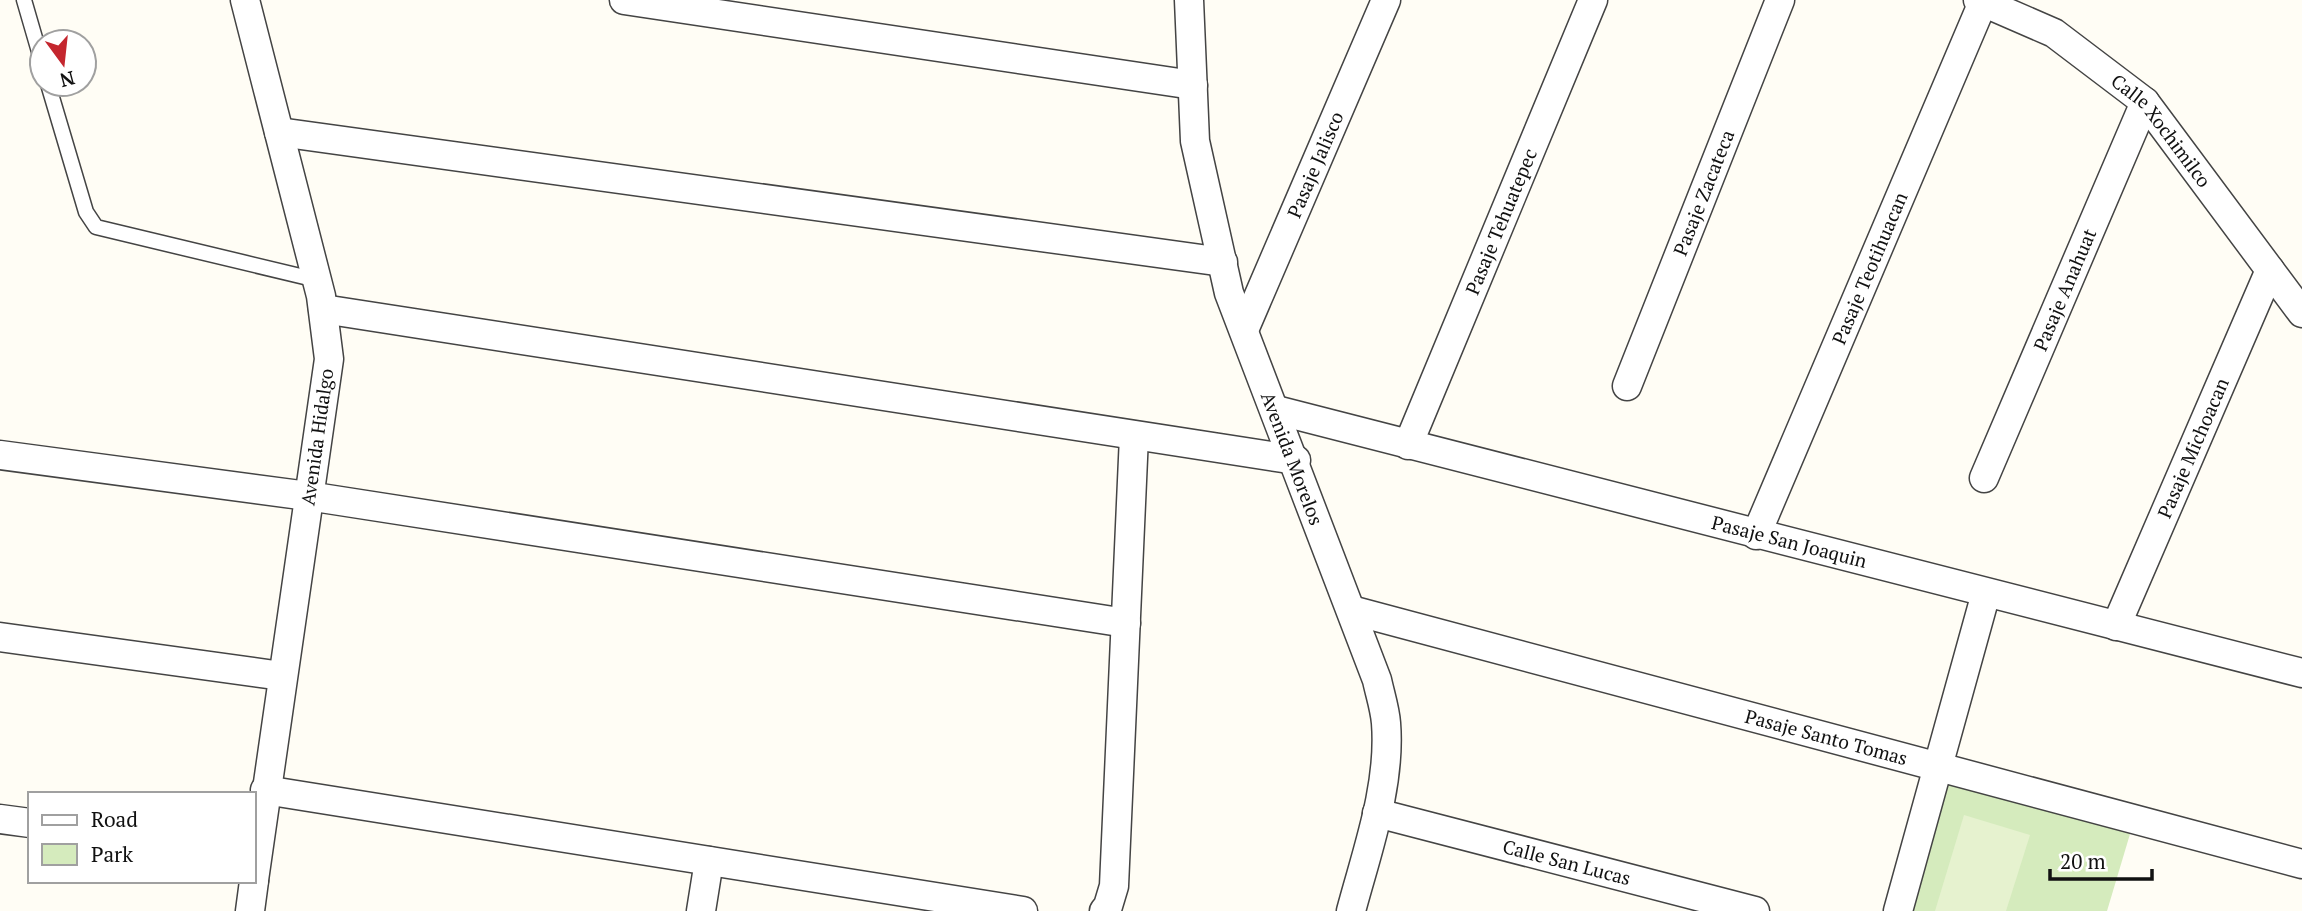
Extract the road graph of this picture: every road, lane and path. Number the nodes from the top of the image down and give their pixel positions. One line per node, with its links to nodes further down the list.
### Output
1 (24, 0): 9 (lane)
2 (245, 0): 13 (street, Avenida Hidalgo)
3 (624, 0): 10 (street)
4 (1189, 0): 10 (street, Avenida Morelos)
5 (1386, 0): 19 (street, Pasaje Jalisco)
6 (1593, 0): 23 (street, Pasaje Tehuatepec)
7 (1780, 0): 20 (street, Pasaje Zacateca)
8 (1980, 1): 12 (street, Calle Xochimilco); 28 (street, Pasaje Teotihuacan)
9 (32, 28)
10 (1193, 85): 14 (street, Avenida Morelos)
11 (52, 98): 16 (lane)
12 (2145, 102): 15 (street, Calle Xochimilco); 26 (street, Pasaje Anahuat)
13 (279, 132): 14 (street); 16 (street, Avenida Hidalgo)
14 (1223, 262): 19 (street, Avenida Morelos)
15 (2270, 270): 18 (street, Calle Xochimilco); 32 (street, Pasaje Michoacan)
16 (317, 280): 17 (street, Avenida Hidalgo)
17 (323, 309): 22 (street); 27 (street, Avenida Hidalgo)
18 (2302, 313)
19 (1244, 330): 21 (street, Avenida Morelos)
20 (1627, 386)
21 (1276, 410): 23 (street, Pasaje San Joaquin); 25 (street, Avenida Morelos)
22 (1134, 436): 25 (street); 31 (street)
23 (1408, 445): 28 (street, Pasaje San Joaquin)
24 (0, 455): 27 (street)
25 (1296, 460): 30 (street, Avenida Morelos)
26 (1984, 478)
27 (308, 496): 31 (street); 35 (street, Avenida Hidalgo)
28 (1756, 535): 29 (street, Pasaje San Joaquin)
29 (1986, 593): 32 (street, Pasaje San Joaquin); 36 (street)
30 (1351, 610): 36 (street, Pasaje Santo Tomas); 38 (street, Avenida Morelos)
31 (1126, 622): 48 (street)
32 (2116, 626): 34 (street, Pasaje San Joaquin)
33 (0, 637): 35 (street)
34 (2302, 673)
35 (282, 676): 37 (street, Avenida Hidalgo)
36 (1938, 767): 43 (street, Pasaje Santo Tomas); 51 (street)
37 (265, 790): 41 (street, Avenida Hidalgo); 42 (street)
38 (1377, 813): 49 (street, Avenida Morelos); 50 (street, Calle San Lucas)
39 (0, 819): 40 (street)
40 (28, 823)
41 (256, 855)
42 (709, 861): 46 (street); 47 (street)
43 (2302, 864)
44 (253, 883): 45 (street, Avenida Hidalgo)
45 (250, 911)
46 (701, 911)
47 (1023, 911)
48 (1104, 911)
49 (1351, 911)
50 (1755, 911)
51 (1898, 911)

